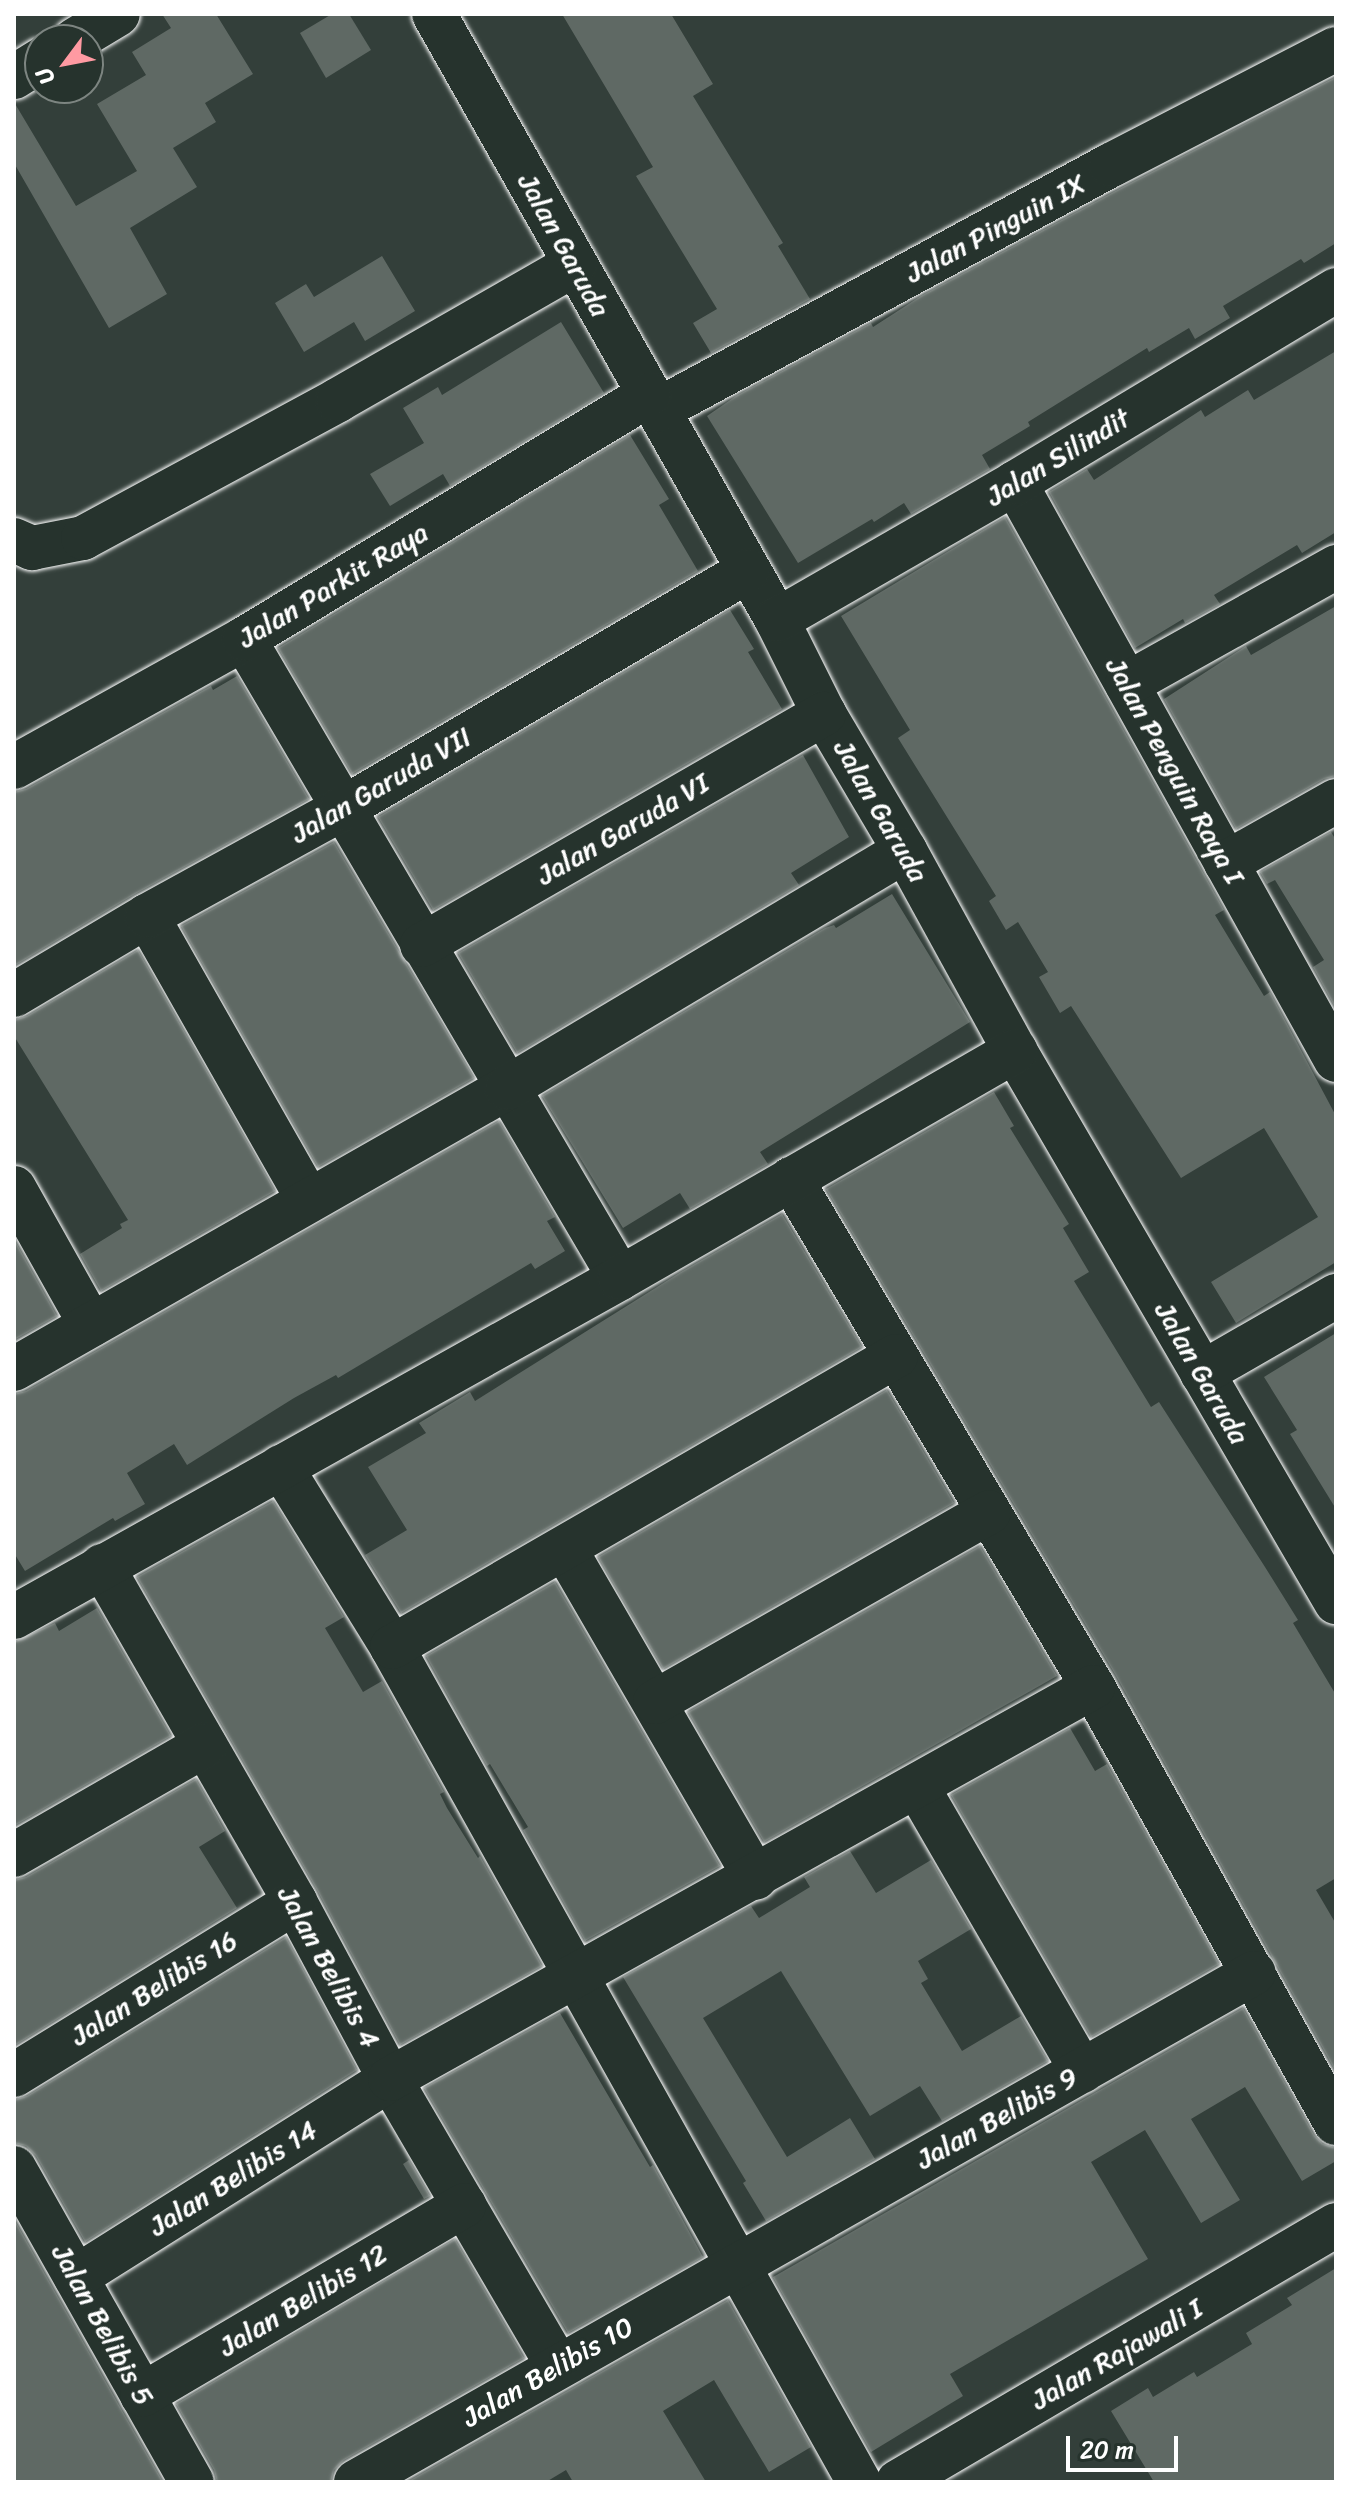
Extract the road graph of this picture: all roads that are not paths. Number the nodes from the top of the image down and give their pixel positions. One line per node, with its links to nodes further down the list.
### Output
1 (434, 14): 3 (street, Jalan Garuda)
2 (1336, 49): 5 (street, Jalan Pinguin IX)
3 (575, 264): 5 (street, Jalan Garuda); 7 (street)
4 (1336, 290): 6 (street, Jalan Silindit)
5 (653, 403): 9 (street, Jalan Garuda); 11 (street, Jalan Parkit Raya)
6 (1015, 483): 10 (street, Jalan Silindit); 12 (street, Jalan Penguin Raya I)
7 (14, 540)
8 (1336, 567): 12 (street)
9 (747, 571): 10 (street, Jalan Garuda); 16 (street, Jalan Garuda VII)
10 (777, 620): 13 (street, Jalan Garuda)
11 (244, 639): 14 (street, Jalan Parkit Raya); 16 (street)
12 (1127, 684): 18 (street, Jalan Penguin Raya I)
13 (824, 714): 17 (street, Jalan Garuda); 20 (street, Jalan Garuda VI)
14 (14, 767)
15 (1336, 801): 18 (street)
16 (342, 809): 19 (street, Jalan Garuda VII); 20 (street)
17 (905, 851): 22 (street, Jalan Garuda); 24 (street)
18 (1226, 863): 23 (street, Jalan Penguin Raya I)
19 (147, 916): 21 (street, Jalan Garuda VII); 27 (street)
20 (422, 945): 24 (street)
21 (14, 995)
22 (1015, 1051): 25 (street); 33 (street, Jalan Garuda)
23 (1336, 1060)
24 (507, 1088): 27 (street); 28 (street)
25 (791, 1179): 28 (street); 31 (street)
26 (14, 1188): 30 (street)
27 (308, 1199): 30 (street)
28 (620, 1278): 34 (street)
29 (1336, 1296): 33 (street)
30 (91, 1325): 32 (street)
31 (896, 1356): 35 (street); 36 (street)
32 (14, 1369)
33 (1202, 1373): 38 (street, Jalan Garuda)
34 (281, 1467): 37 (street); 40 (street)
35 (989, 1512): 41 (street); 42 (street)
36 (565, 1549): 40 (street); 42 (street)
37 (102, 1566): 39 (street); 43 (street, Jalan Belibis 4)
38 (1336, 1602)
39 (14, 1617)
40 (392, 1647): 49 (street)
41 (1093, 1687): 44 (street, Jalan Belibis 14); 48 (street)
42 (655, 1702): 46 (street)
43 (205, 1745): 45 (street); 47 (street, Jalan Belibis 4)
44 (918, 1788): 46 (street, Jalan Belibis 14); 50 (street)
45 (14, 1855)
46 (756, 1878): 49 (street, Jalan Belibis 14)
47 (295, 1902): 51 (street, Jalan Belibis 16); 52 (street, Jalan Belibis 4)
48 (1254, 1973): 50 (street, Jalan Belibis 9); 53 (street)
49 (579, 1976): 52 (street, Jalan Belibis 14); 57 (street)
50 (1082, 2071): 57 (street, Jalan Belibis 9)
51 (14, 2075)
52 (390, 2079): 55 (street, Jalan Belibis 4); 58 (street, Jalan Belibis 14)
53 (1336, 2123)
54 (14, 2168): 58 (street, Jalan Belibis 5)
55 (464, 2205): 59 (street, Jalan Belibis 4); 60 (street, Jalan Belibis 12)
56 (1336, 2225): 64 (street, Jalan Rajawali I)
57 (739, 2262): 59 (street, Jalan Belibis 10); 63 (street)
58 (76, 2277): 60 (street, Jalan Belibis 5)
59 (558, 2366): 62 (street, Jalan Belibis 10)
60 (142, 2395): 61 (street, Jalan Belibis 5)
61 (192, 2482)
62 (356, 2482)
63 (859, 2482)
64 (898, 2482)

